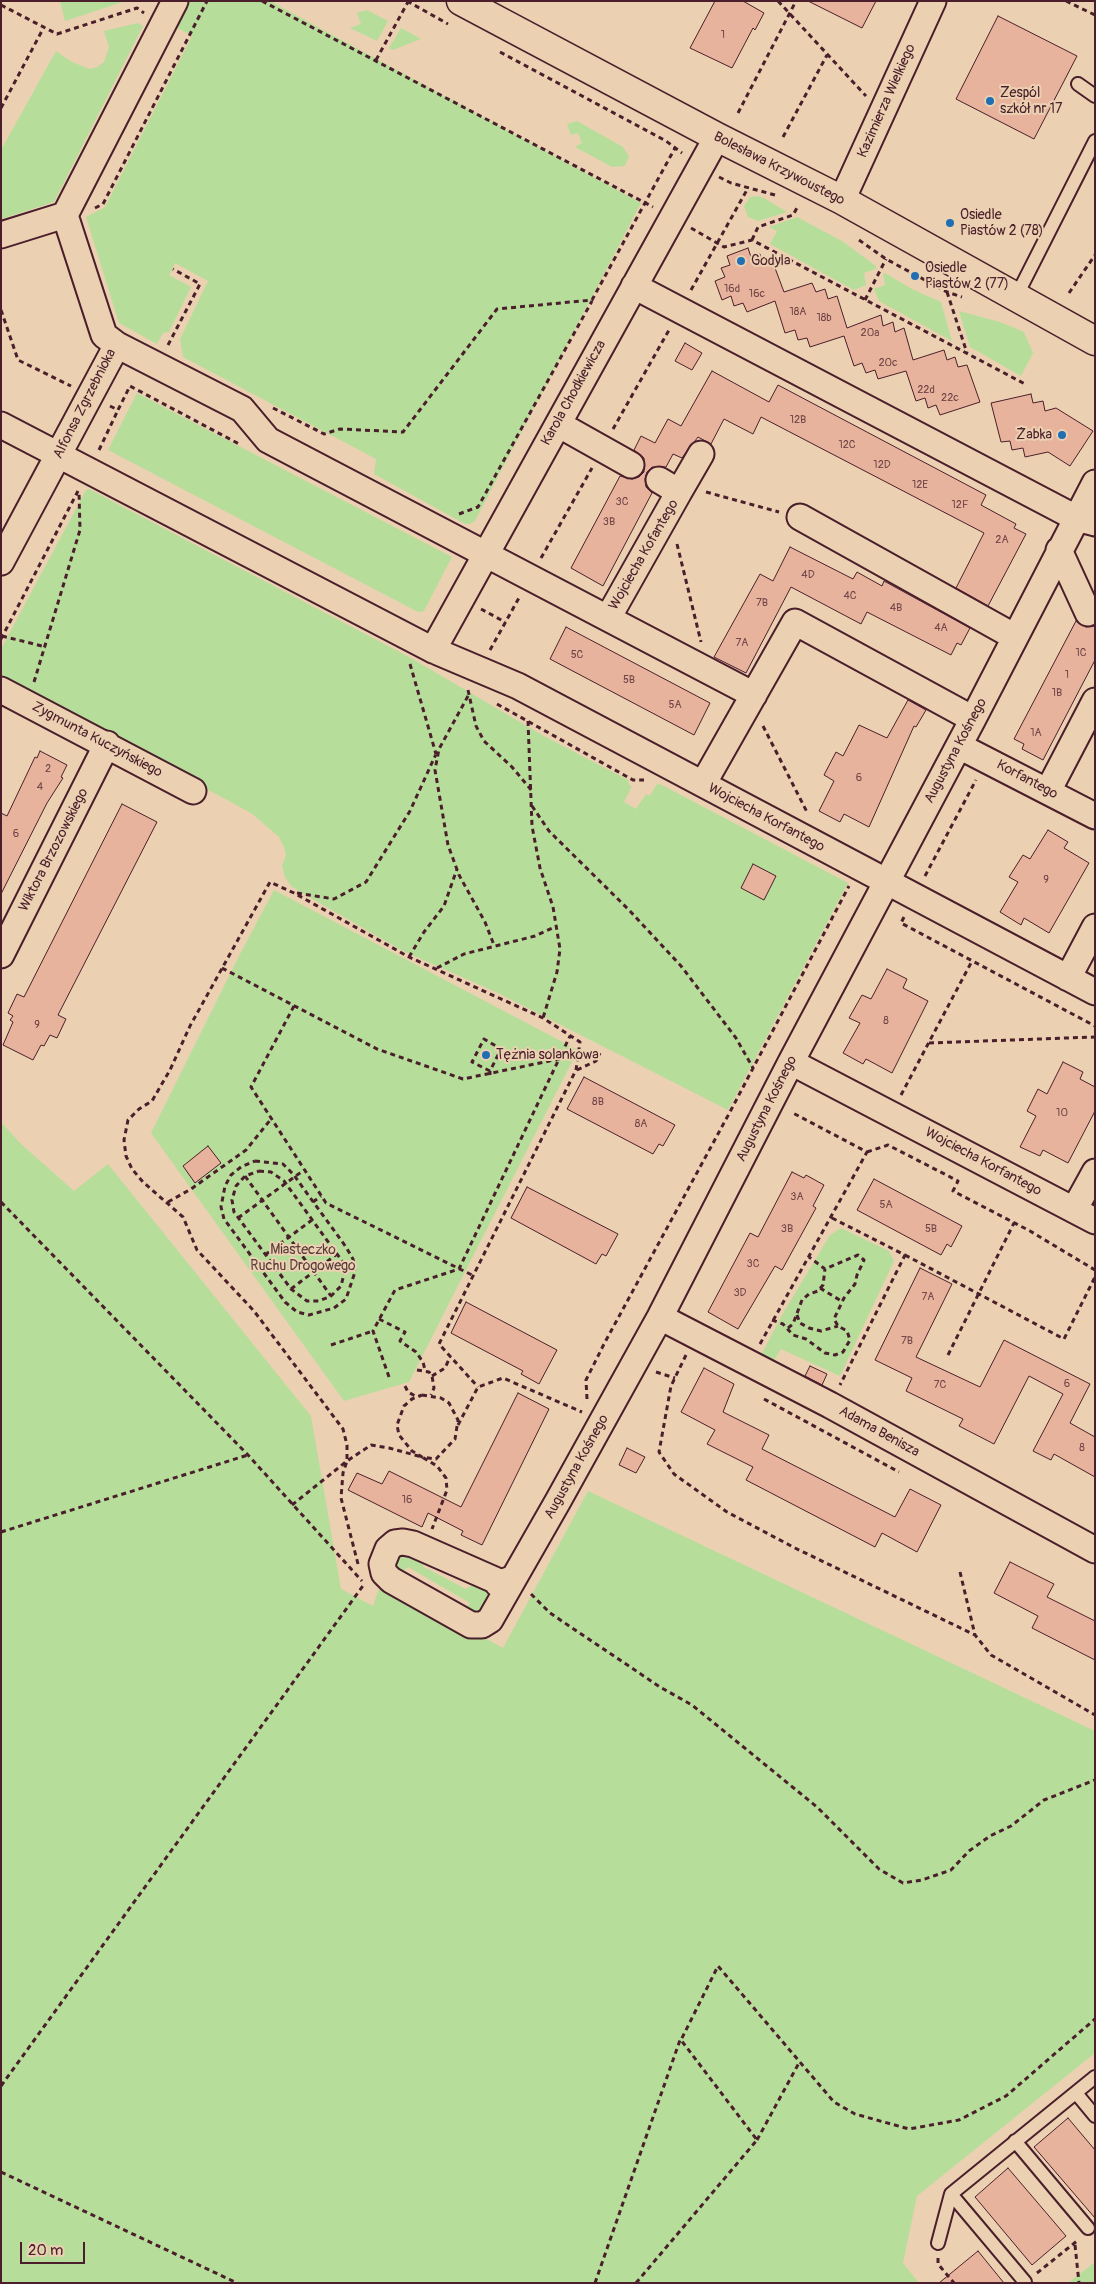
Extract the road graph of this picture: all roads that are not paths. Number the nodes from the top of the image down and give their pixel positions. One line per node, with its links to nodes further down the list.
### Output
1 (175, 1): 9 (street)
2 (933, 1): 8 (street, Kazimierza Wielkiego)
3 (456, 13): 6 (street, Bolesława Krzywoustego)
4 (1078, 84): 5 (lane)
5 (1095, 96)
6 (717, 137): 8 (street, Bolesława Krzywoustego); 11 (street, Karola Chodkiewicza)
7 (1095, 141): 12 (lane)
8 (842, 200): 12 (street, Bolesława Krzywoustego)
9 (76, 213): 10 (street); 14 (street, Alfonsa Zgrzebnioka)
10 (1, 235)
11 (634, 286): 15 (street, Karola Chodkiewicza); 22 (street)
12 (1016, 297): 13 (street, Bolesława Krzywoustego)
13 (1095, 341)
14 (117, 345): 17 (street, Alfonsa Zgrzebnioka); 24 (street)
15 (558, 424): 19 (street); 24 (street, Karola Chodkiewicza)
16 (1, 425): 17 (street)
17 (59, 454): 25 (street, Alfonsa Zgrzebnioka); 29 (street)
18 (701, 454): 27 (street, Wojciecha Kofantego)
19 (631, 465)
20 (1095, 482): 22 (street, Augustyna Kośnego)
21 (800, 517): 28 (street)
22 (1085, 521): 23 (street, Augustyna Kośnego)
23 (1059, 550): 26 (street); 28 (street, Augustyna Kośnego)
24 (486, 553): 27 (street); 29 (street, Karola Chodkiewicza)
25 (1, 562)
26 (1088, 613)
27 (608, 618): 31 (street)
28 (1015, 637): 33 (street, Augustyna Kośnego)
29 (433, 650): 36 (street)
30 (1, 690): 34 (street, Zygmunta Kuczyńskiego)
31 (752, 698): 33 (street, Wojciecha Korfantego); 36 (street, Wojciecha Korfantego)
32 (1095, 701): 38 (street)
33 (974, 719): 35 (street, Augustyna Kośnego)
34 (107, 744): 37 (street, Zygmunta Kuczyńskiego); 42 (street, Wiktora Brzozowskiego)
35 (959, 746): 38 (street, Korfantego); 40 (street, Augustyna Kośnego)
36 (703, 784): 40 (street, Wojciecha Korfantego)
37 (193, 791)
38 (1048, 791): 39 (street, Korfantego)
39 (1095, 816)
40 (888, 880): 43 (street, Wojciecha Korfantego); 45 (street, Augustyna Kośnego)
41 (1095, 927): 43 (street)
42 (1, 955)
43 (1068, 978): 44 (street, Wojciecha Korfantego)
44 (1095, 992)
45 (791, 1062): 47 (street, Wojciecha Korfantego); 48 (street, Augustyna Kośnego)
46 (1095, 1172): 47 (street)
47 (1084, 1215)
48 (660, 1317): 49 (street, Adama Benisza); 50 (street, Augustyna Kośnego)
49 (1095, 1550)
50 (514, 1578): 50 (street, Augustyna Kośnego)
51 (1095, 2077): 52 (lane)
52 (1076, 2093): 53 (lane); 54 (lane)
53 (1095, 2116)
54 (1015, 2141): 55 (lane); 56 (lane)
55 (951, 2194): 57 (lane); 58 (lane)
56 (1088, 2228)
57 (938, 2243)
58 (1026, 2282)

